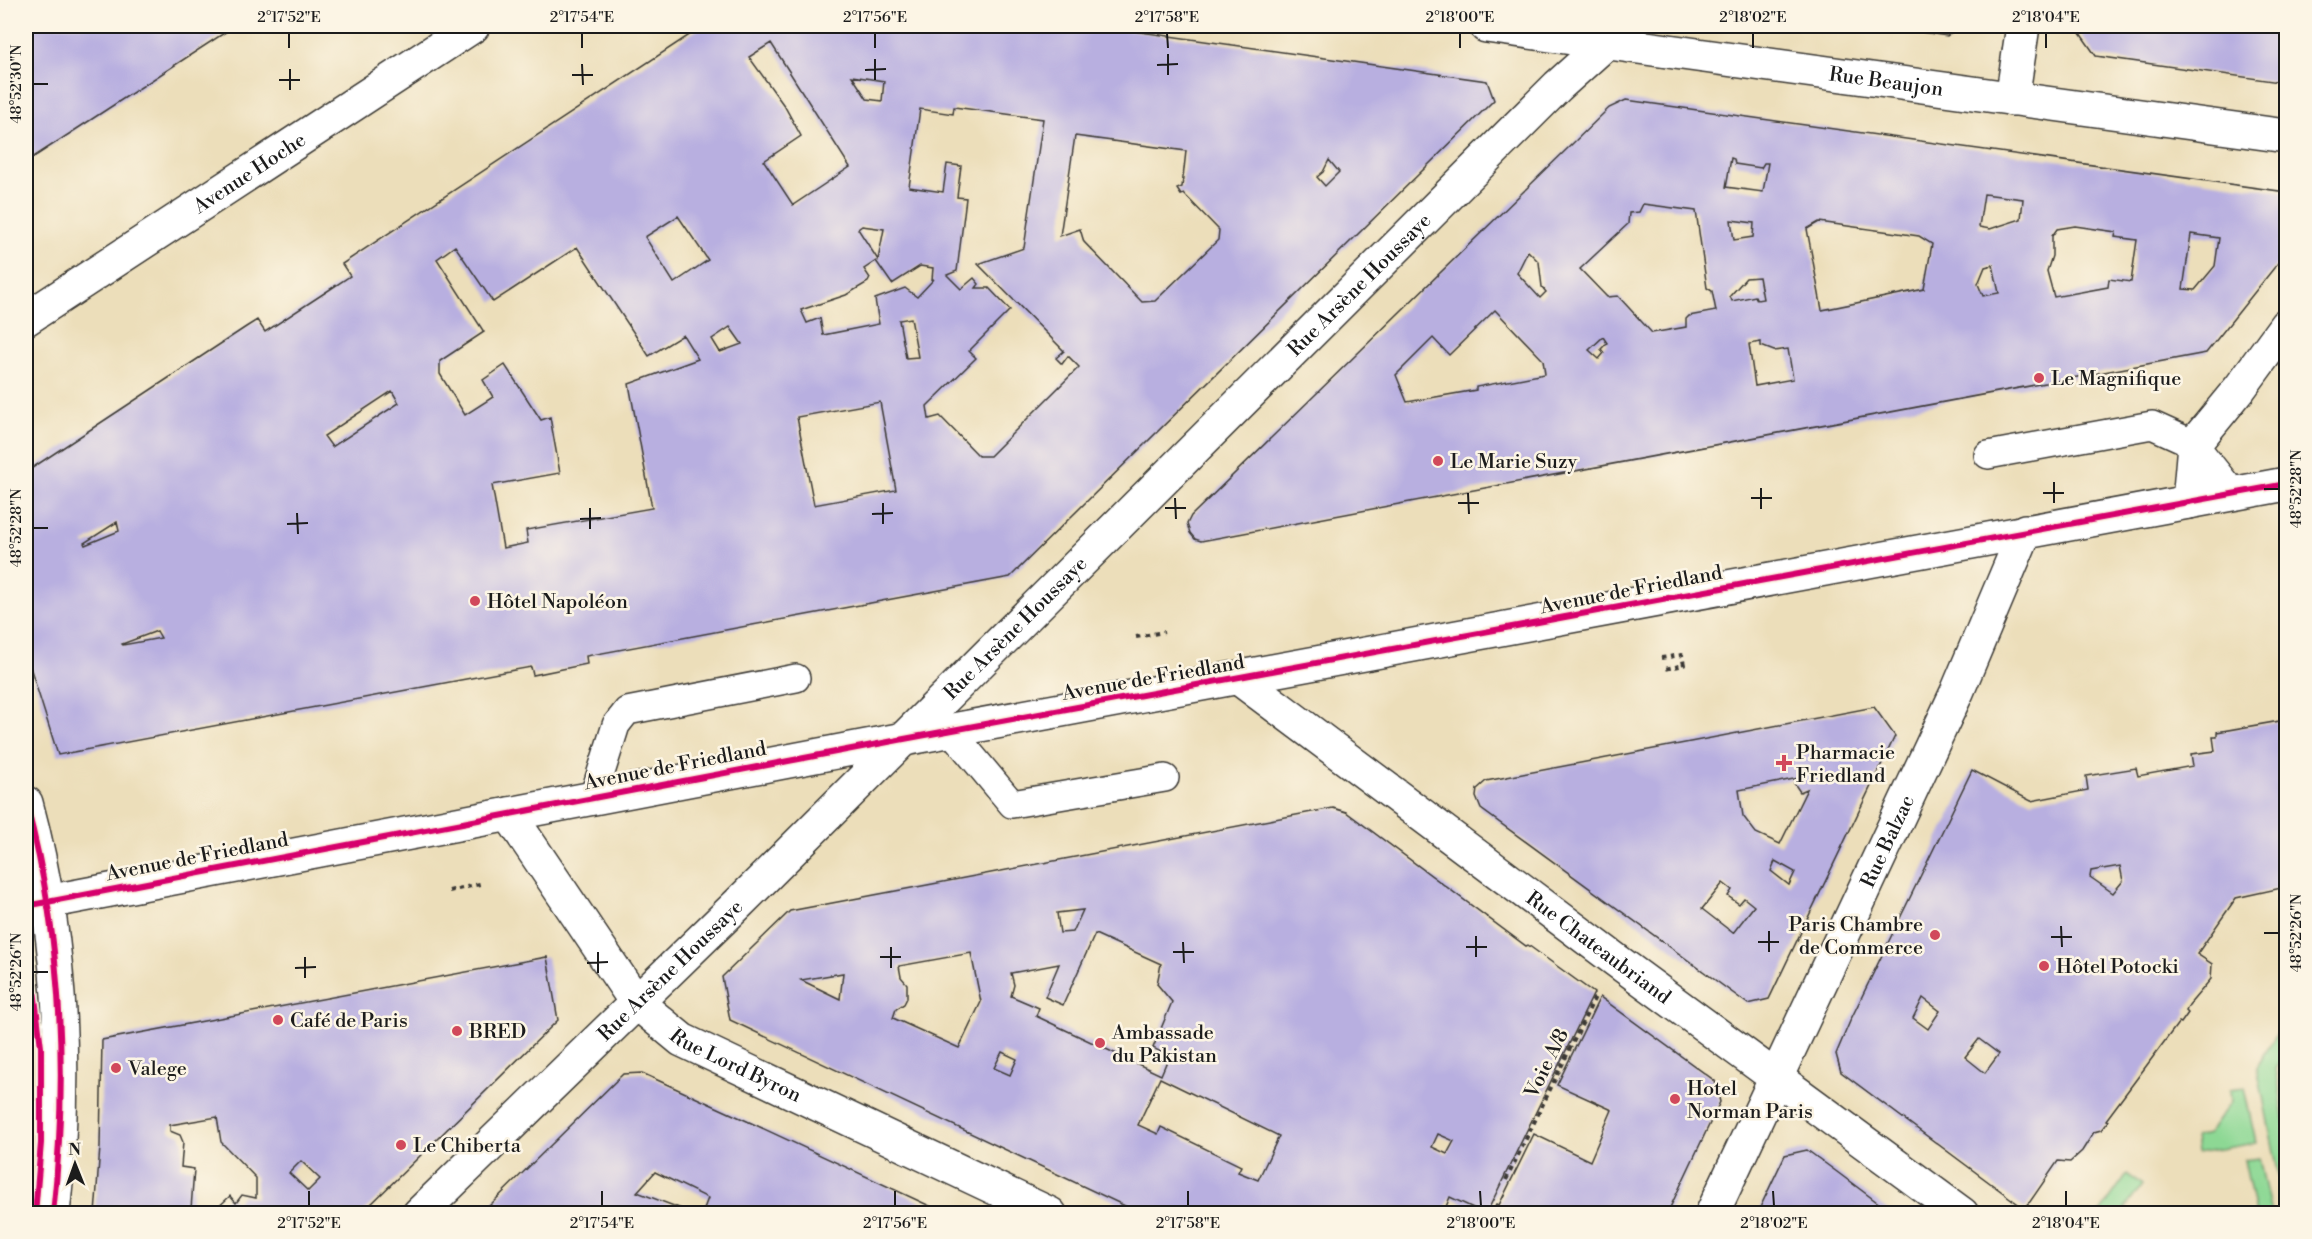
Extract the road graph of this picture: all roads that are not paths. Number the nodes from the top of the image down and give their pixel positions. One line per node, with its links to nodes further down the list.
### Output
1 (473, 26): 7 (street, Avenue Hoche)
2 (1486, 26): 4 (street, Rue Beaujon)
3 (2023, 26): 5 (street)
4 (1607, 42): 5 (street, Rue Beaujon); 18 (street, Rue Arsène Houssaye)
5 (2012, 99): 6 (street, Rue Beaujon)
6 (2286, 136)
7 (26, 319)
8 (2286, 325): 9 (street)
9 (2194, 444): 10 (lane); 12 (lane); 13 (street)
10 (1988, 455)
11 (2286, 484): 12 (street, Avenue de Friedland)
12 (2234, 494): 13 (street, Avenue de Friedland)
13 (2189, 502): 14 (street, Avenue de Friedland)
14 (2025, 531): 16 (street, Avenue de Friedland); 25 (street, Rue Balzac)
15 (796, 678): 20 (lane)
16 (1240, 679): 17 (street, Avenue de Friedland); 25 (street, Rue Chateaubriand)
17 (951, 731): 18 (street, Avenue de Friedland); 19 (lane)
18 (904, 739): 20 (street, Avenue de Friedland); 24 (street, Rue Arsène Houssaye)
19 (1165, 778)
20 (593, 798): 22 (street, Avenue de Friedland)
21 (26, 802): 23 (street)
22 (509, 814): 23 (street, Avenue de Friedland); 24 (street, Rue Lord Byron)
23 (36, 904): 26 (street)
24 (636, 1002): 27 (street, Rue Arsène Houssaye); 28 (street, Rue Lord Byron)
25 (1776, 1078): 29 (street, Rue Balzac); 30 (street, Rue Chateaubriand)
26 (53, 1214)
27 (419, 1214)
28 (1050, 1214)
29 (1712, 1214)
30 (1962, 1214)

